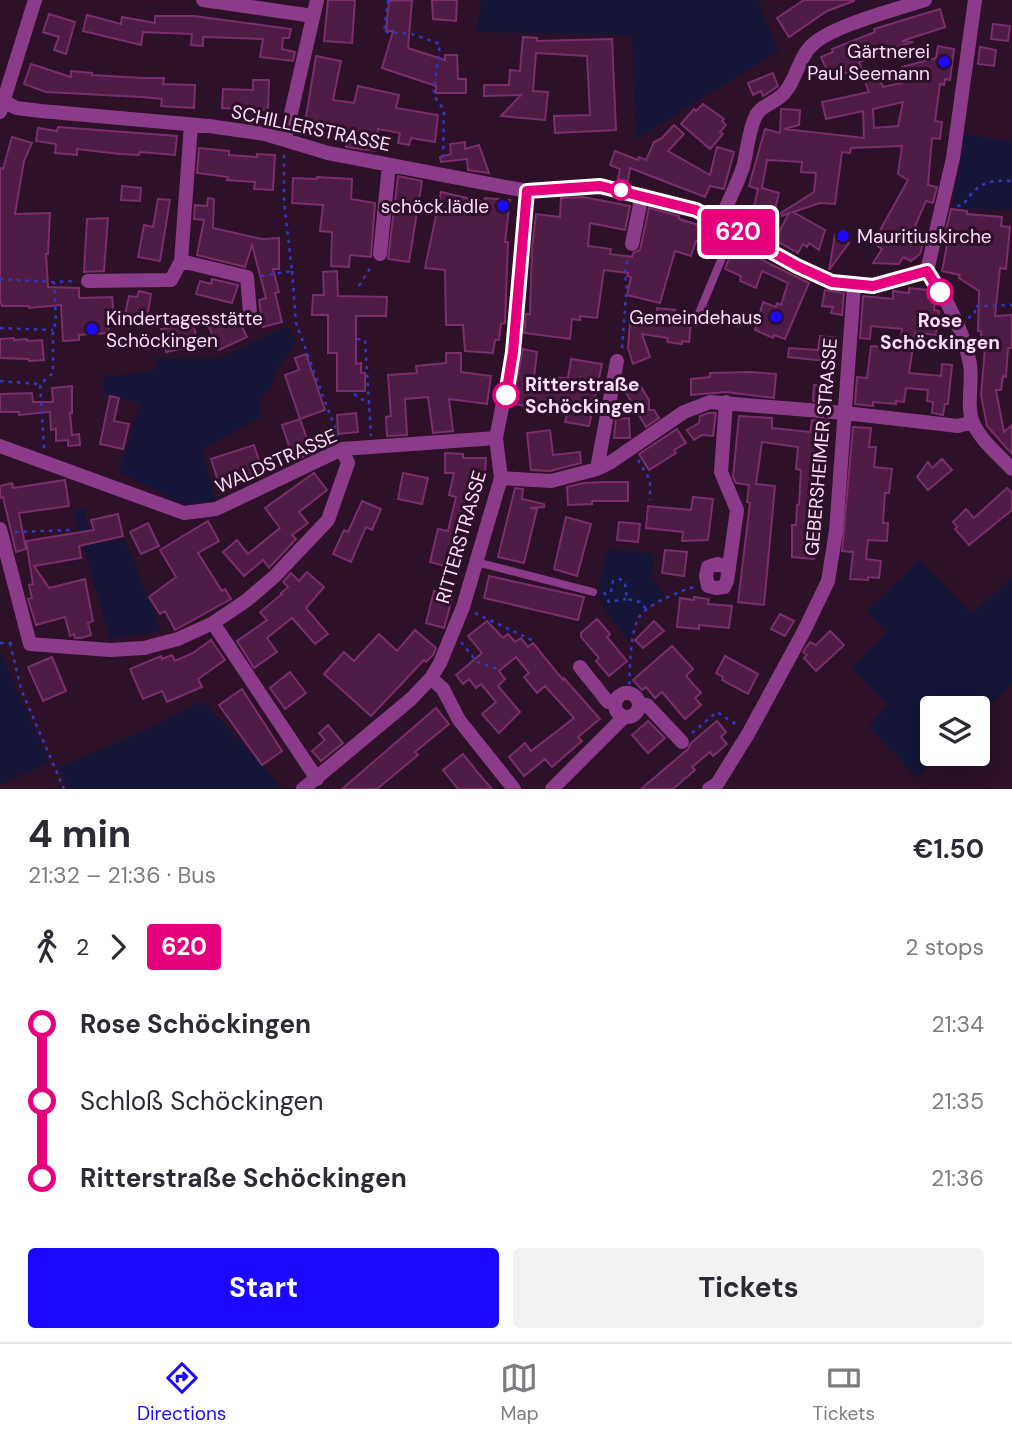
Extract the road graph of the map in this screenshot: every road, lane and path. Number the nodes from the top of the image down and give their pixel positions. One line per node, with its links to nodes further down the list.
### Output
1 (35, 0): 8 (street)
2 (203, 0): 7 (street)
3 (317, 0): 7 (street)
4 (388, 0): 12 (path)
5 (925, 0): 17 (street)
6 (975, 0): 16 (street)
7 (313, 16): 10 (street)
8 (2, 106): 9 (street, SCHILLERSTRASSE)
9 (191, 125): 10 (street, SCHILLERSTRASSE); 21 (street)
10 (285, 139): 11 (street, SCHILLERSTRASSE); 22 (path)
11 (389, 165): 12 (street, SCHILLERSTRASSE); 20 (street)
12 (444, 176): 14 (street, SCHILLERSTRASSE)
13 (1012, 181): 16 (path)
14 (527, 191): 15 (street, SCHILLERSTRASSE); 47 (street, RITTERSTRASSE)
15 (642, 195): 17 (street, SCHILLERSTRASSE); 19 (street)
16 (943, 206): 23 (street)
17 (720, 222): 18 (street, SCHILLERSTRASSE)
18 (734, 229): 29 (street, SCHILLERSTRASSE); 34 (lane)
19 (632, 244): 39 (path)
20 (380, 254): 28 (path)
21 (181, 261): 24 (street); 26 (street)
22 (292, 271): 24 (path); 51 (path)
23 (927, 271): 29 (street); 35 (street)
24 (247, 277): 33 (street)
25 (0, 279): 27 (path)
26 (88, 281): 27 (path)
27 (54, 282): 37 (path)
28 (359, 286)
29 (855, 286): 45 (street, GEBERSHEIMER STRASSE)
30 (1012, 305): 31 (path)
31 (975, 306): 32 (path); 35 (path)
32 (966, 307)
33 (250, 313)
34 (699, 313)
35 (956, 325): 46 (street)
36 (0, 328): 37 (path)
37 (53, 330): 41 (path)
38 (357, 339): 44 (path)
39 (617, 361): 53 (street)
40 (0, 381): 41 (path)
41 (40, 384): 52 (path)
42 (354, 394): 44 (path)
43 (726, 402): 45 (street); 50 (street); 60 (street)
44 (369, 404): 49 (path)
45 (845, 413): 46 (street); 76 (street, GEBERSHEIMER STRASSE)
46 (973, 422): 54 (street)
47 (496, 438): 49 (street, WALDSTRASSE); 55 (street, RITTERSTRASSE)
48 (0, 446): 52 (street, WALDSTRASSE)
49 (371, 446): 51 (street, WALDSTRASSE)
50 (630, 448): 53 (street); 56 (path)
51 (342, 449): 52 (street, WALDSTRASSE); 66 (street)
52 (51, 464)
53 (597, 469): 55 (street)
54 (1012, 469)
55 (501, 478): 59 (street, RITTERSTRASSE)
56 (650, 500)
57 (72, 530): 58 (path)
58 (0, 531): 66 (street)
59 (476, 562): 61 (lane); 64 (street, RITTERSTRASSE)
60 (708, 586): 65 (path)
61 (593, 592): 63 (path)
62 (611, 592): 63 (path)
63 (627, 599): 65 (path)
64 (463, 607): 67 (street, RITTERSTRASSE); 68 (path)
65 (647, 610): 73 (path)
66 (213, 623): 78 (street)
67 (453, 631): 71 (path); 72 (street, RITTERSTRASSE)
68 (536, 642)
69 (10, 643): 79 (path)
70 (580, 667): 74 (street)
71 (501, 670)
72 (431, 678): 78 (street, RITTERSTRASSE); 81 (street)
73 (634, 698): 74 (street); 75 (street); 77 (street)
74 (614, 702): 75 (street)
75 (624, 717): 82 (street)
76 (748, 734): 77 (path); 83 (street, GEBERSHEIMER STRASSE)
77 (682, 741)
78 (317, 779): 80 (street, RITTERSTRASSE)
79 (64, 789)
80 (303, 789)
81 (514, 789)
82 (552, 789)
83 (709, 789)

